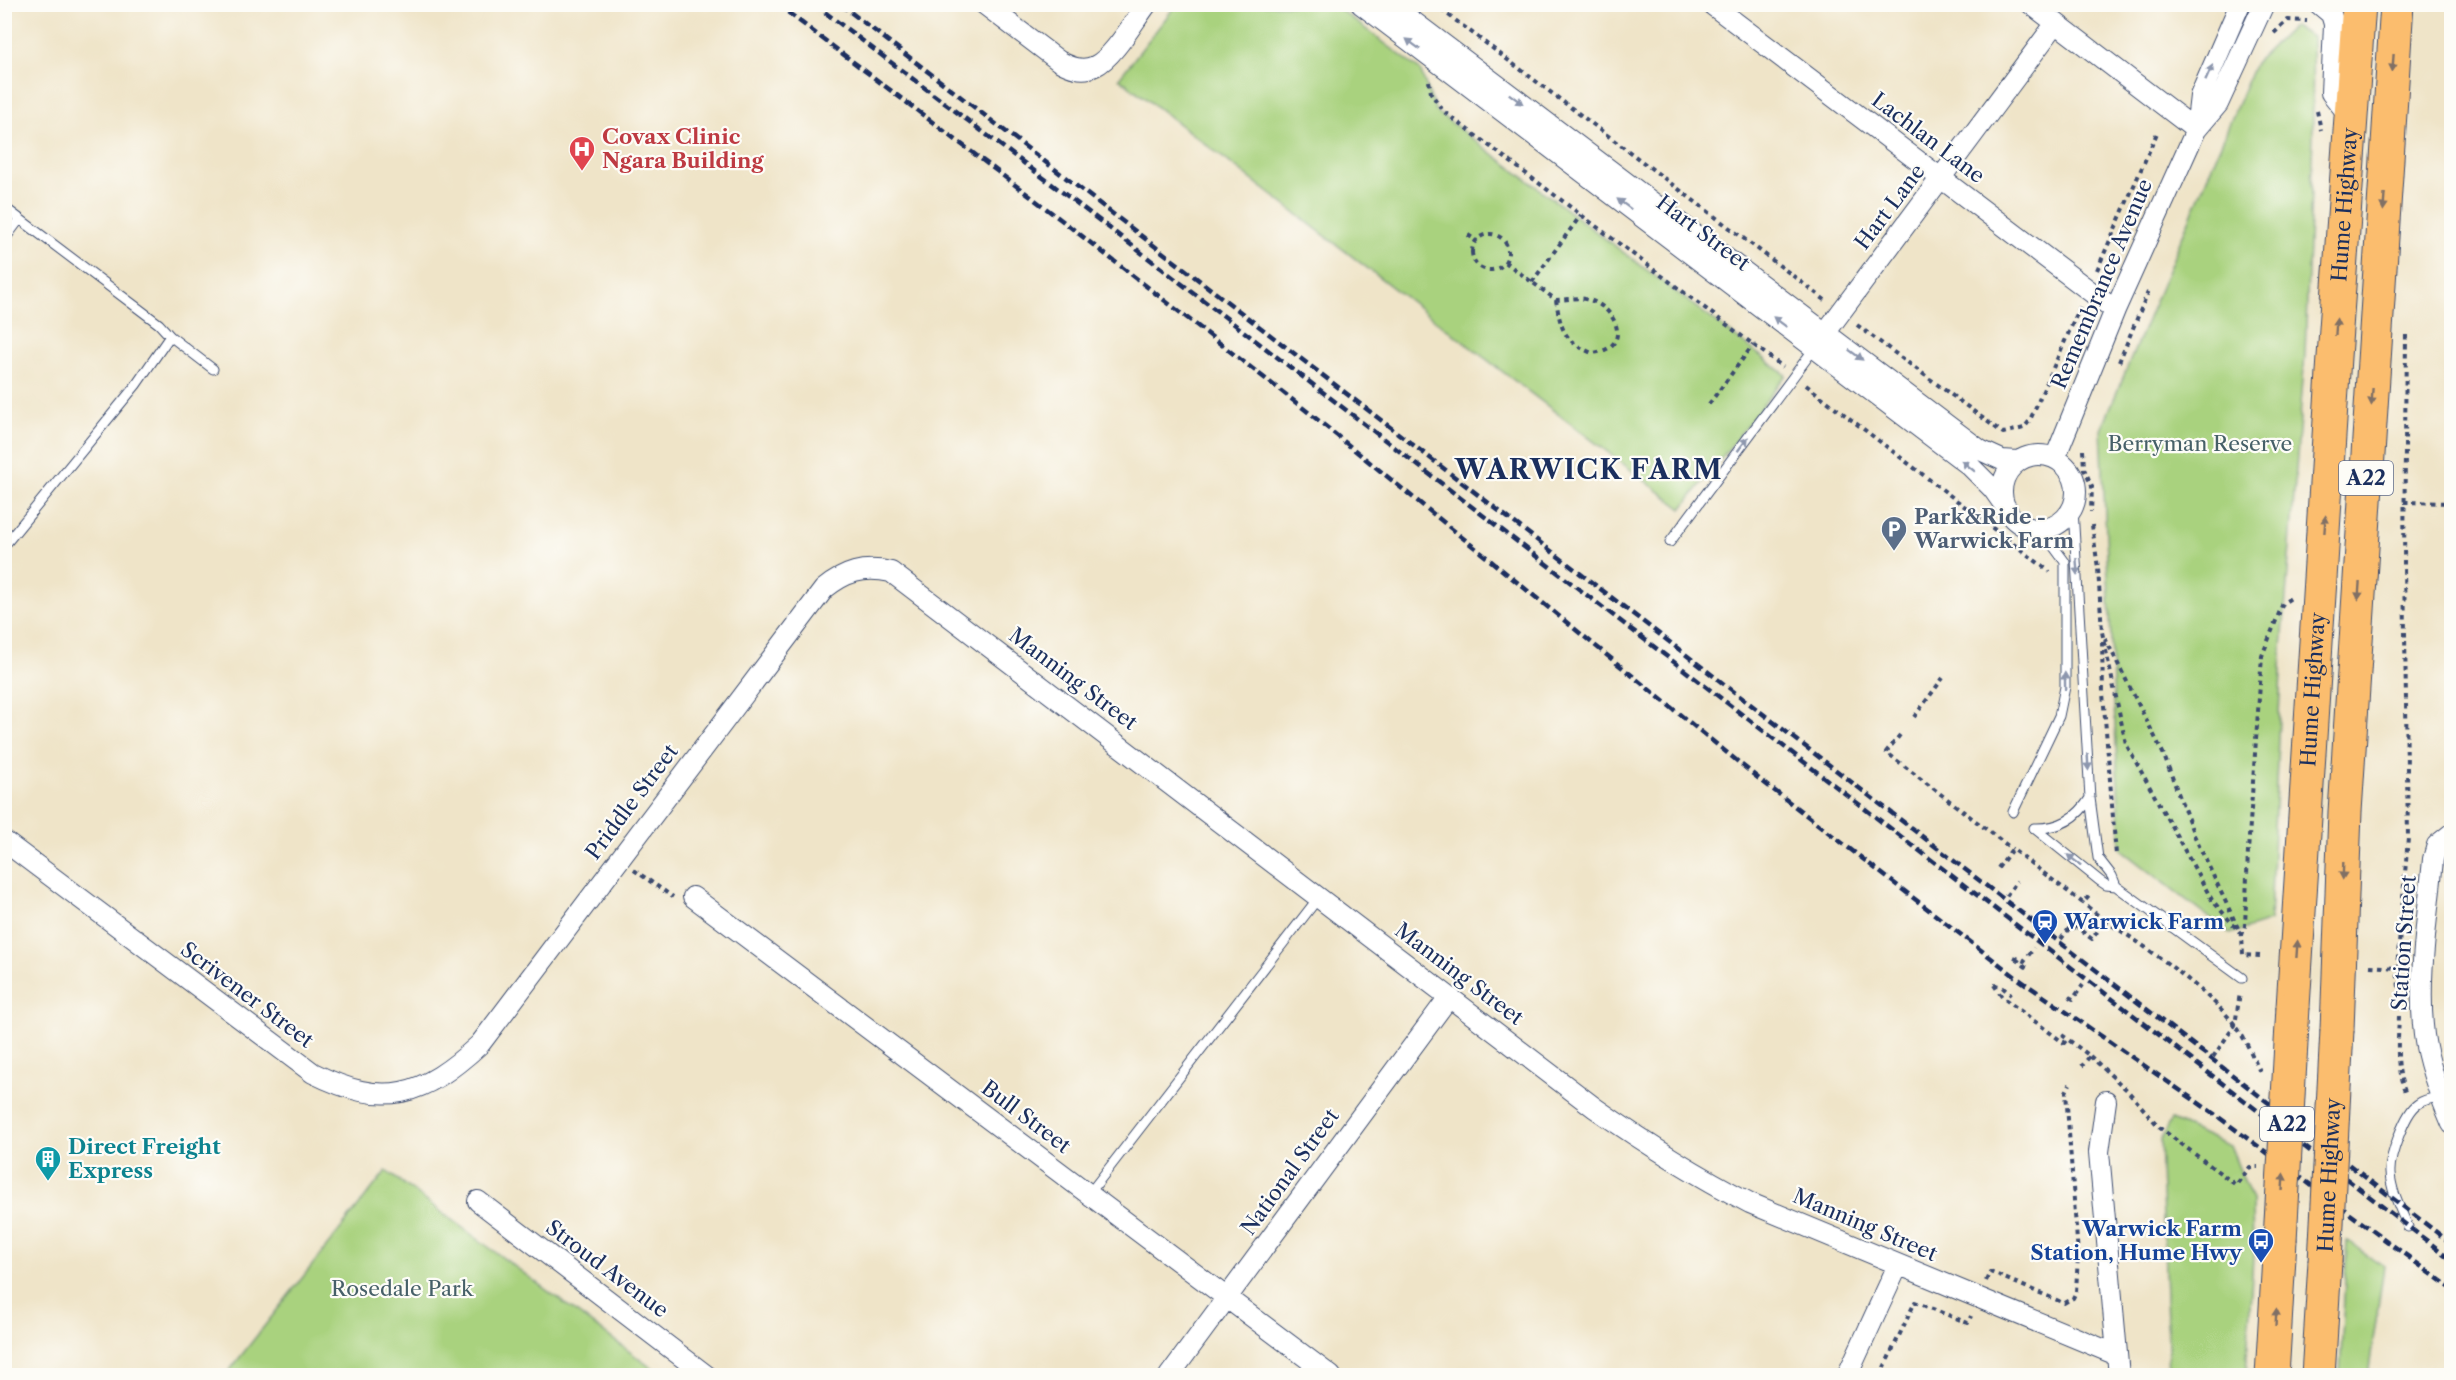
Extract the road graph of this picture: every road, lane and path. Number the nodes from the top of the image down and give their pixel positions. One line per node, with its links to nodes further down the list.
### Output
1 (984, 4): 2 (street)
2 (1147, 4)
3 (1360, 4): 36 (street, Hart Street, one-way to 3)
4 (1390, 4): 36 (street, Hart Street, one-way to 36)
5 (1434, 4): 34 (path)
6 (1711, 4): 22 (street, Lachlan Lane)
7 (2031, 4): 14 (street)
8 (2240, 4): 20 (street, Remembrance Avenue, one-way to 8)
9 (2264, 4): 16 (street, Remembrance Avenue)
10 (2278, 4): 16 (street, Remembrance Avenue)
11 (2359, 4): 19 (highway, Hume Highway / A22)
12 (2397, 4): 117 (highway, Hume Highway / A22, one-way to 117, bridge)
13 (2315, 13): 15 (path); 19 (street)
14 (2056, 24): 20 (street); 22 (street, Hart Lane)
15 (2273, 34)
16 (2238, 61): 20 (street, Remembrance Avenue)
17 (1428, 76): 24 (path)
18 (2316, 106): 21 (path)
19 (2351, 118): 116 (highway, Hume Highway / A22, one-way to 19, bridge)
20 (2196, 130): 33 (street, Remembrance Avenue)
21 (2321, 135)
22 (1941, 178): 33 (street, Lachlan Lane); 34 (street, Hart Lane)
23 (4, 207): 25 (lane)
24 (1581, 215): 30 (path); 37 (path)
25 (19, 220): 27 (lane); 35 (lane)
26 (1468, 235): 28 (path)
27 (4, 240)
28 (1477, 241): 29 (path); 29 (path)
29 (1505, 262): 30 (path)
30 (1532, 282): 32 (path)
31 (2149, 291): 38 (path)
32 (1556, 300): 32 (path)
33 (2115, 310): 45 (street, Remembrance Avenue)
34 (1841, 312): 36 (street, Hart Lane); 43 (path)
35 (170, 336): 39 (lane); 52 (lane)
36 (1820, 340): 46 (street, Hart Street, one-way to 46); 48 (street, Hart Street, one-way to 36); 51 (lane, one-way to 36)
37 (1754, 345): 40 (path); 42 (path)
38 (2116, 368)
39 (213, 369)
40 (1786, 369)
41 (1806, 385): 53 (path)
42 (1709, 404)
43 (2037, 405)
44 (2085, 444): 56 (path)
45 (2055, 458): 46 (street); 49 (street)
46 (2018, 461): 48 (street)
47 (2451, 503): 82 (path)
48 (2007, 509): 50 (street)
49 (2073, 509): 50 (street); 60 (lane, one-way to 60)
50 (2031, 528): 61 (lane, one-way to 50)
51 (1670, 542)
52 (4, 546)
53 (2052, 574)
54 (824, 589): 66 (street, Priddle Street); 73 (street, Manning Street)
55 (2293, 606): 78 (path)
56 (2102, 632): 65 (path); 78 (path); 78 (path)
57 (1943, 678): 58 (path)
58 (1914, 717)
59 (1899, 735): 64 (path)
60 (2090, 798): 69 (lane); 69 (lane, one-way to 60)
61 (2013, 812)
62 (2448, 835): 98 (street, Station Street)
63 (4, 841): 92 (street, Scrivener Street)
64 (2012, 849): 67 (path); 74 (path)
65 (2116, 858)
66 (619, 860): 72 (path); 92 (street, Priddle Street)
67 (1998, 868)
68 (2017, 881): 71 (path)
69 (2116, 886): 84 (lane)
70 (2090, 895): 74 (path)
71 (2006, 896)
72 (693, 897): 102 (street, Bull Street)
73 (1319, 897): 87 (street, Manning Street); 102 (lane)
74 (2083, 903): 76 (path)
75 (2067, 920): 77 (path)
76 (2105, 921): 77 (path); 89 (path)
77 (2083, 933): 79 (path)
78 (2242, 935): 81 (path)
79 (2061, 939)
80 (2034, 948): 83 (path)
81 (2260, 956)
82 (2370, 966)
83 (2030, 970)
84 (2242, 978): 89 (path)
85 (2083, 985): 88 (path)
86 (2012, 994): 91 (path)
87 (1449, 997): 105 (street, Manning Street); 107 (street, National Street)
88 (2069, 997)
89 (2235, 1025): 94 (path); 96 (path)
90 (2062, 1035): 91 (path)
91 (2067, 1039): 93 (path)
92 (480, 1044)
93 (2090, 1056): 95 (path); 101 (path)
94 (2213, 1057)
95 (2082, 1066)
96 (2266, 1071)
97 (2070, 1084): 106 (path)
98 (2440, 1097): 100 (street, Station Street); 104 (lane)
99 (2106, 1101): 109 (street)
100 (2451, 1124)
101 (2261, 1167)
102 (1089, 1194): 107 (street, Bull Street)
103 (478, 1201): 110 (street, Stroud Avenue)
104 (2408, 1227)
105 (1898, 1265): 109 (street, Manning Street); 113 (street)
106 (1990, 1272)
107 (1227, 1298): 111 (street, National Street); 112 (street, Bull Street)
108 (1968, 1323): 114 (path)
109 (2117, 1355): 115 (street)
110 (707, 1376)
111 (1168, 1376)
112 (1331, 1376)
113 (1847, 1376)
114 (1880, 1376)
115 (2119, 1376)
116 (2272, 1376)
117 (2318, 1376)

